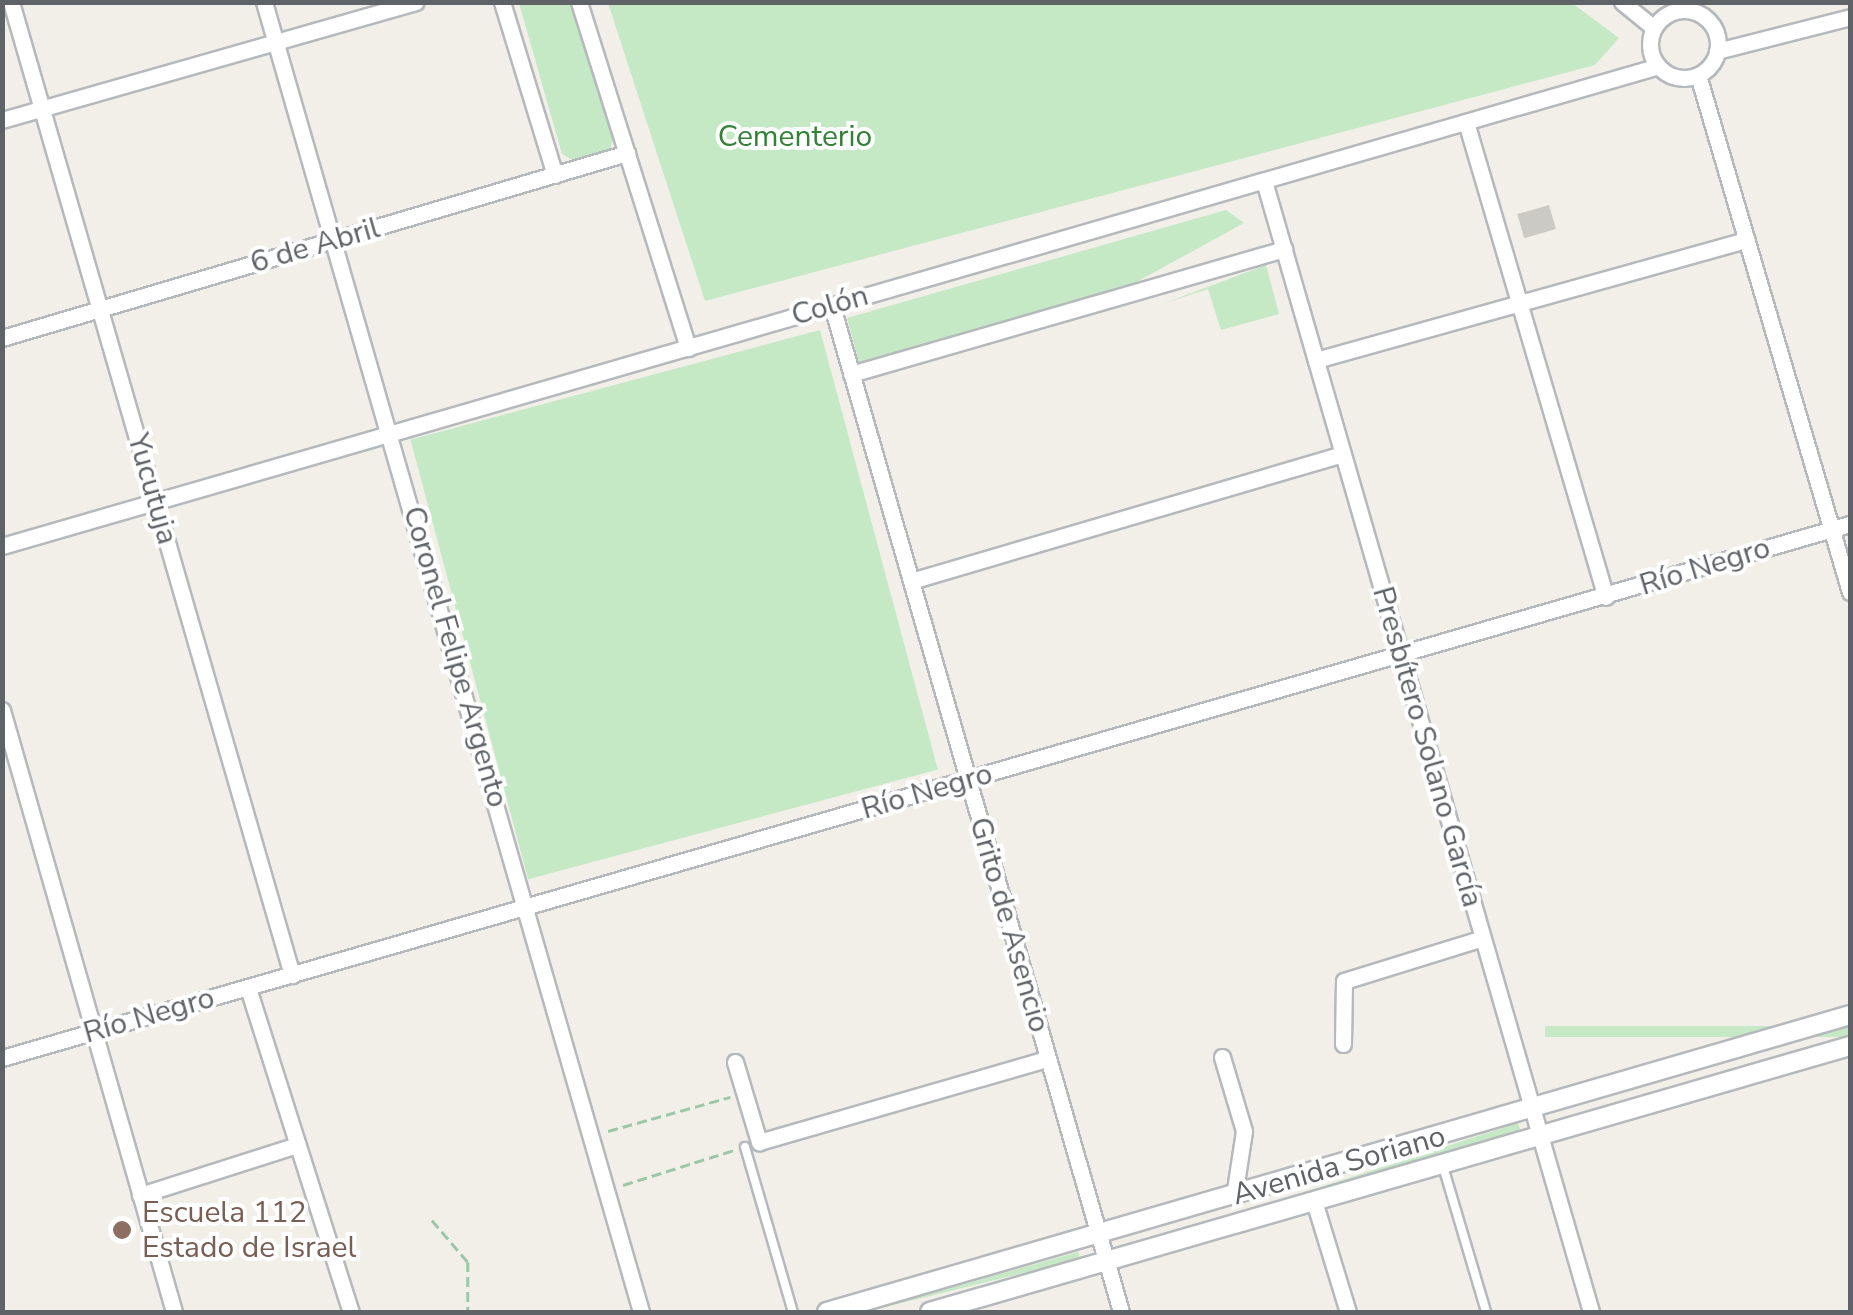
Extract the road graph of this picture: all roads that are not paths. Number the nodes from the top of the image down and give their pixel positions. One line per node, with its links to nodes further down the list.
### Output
1 (10, 2): 15 (street, Yucutuja)
2 (264, 2): 11 (street, Coronel Felipe Argento)
3 (414, 2): 11 (street)
4 (502, 2): 19 (street)
5 (579, 2): 18 (street)
6 (1622, 2): 10 (street)
7 (1654, 2): 8 (street)
8 (1675, 9): 10 (street); 12 (street)
9 (1850, 17): 12 (street)
10 (1654, 28): 13 (street)
11 (275, 42): 15 (street); 21 (street, Coronel Felipe Argento)
12 (1717, 52): 14 (street)
13 (1658, 66): 14 (street); 17 (street, Colón)
14 (1698, 75): 22 (street)
15 (41, 110): 16 (street); 26 (street, Yucutuja)
16 (2, 120)
17 (1466, 122): 20 (street, Colón); 24 (street)
18 (627, 154): 19 (street, 6 de Abril); 28 (street)
19 (556, 174): 21 (street, 6 de Abril)
20 (1264, 181): 23 (street, Presbítero Solano García); 25 (street, Colón)
21 (334, 240): 26 (street, 6 de Abril); 31 (street, Coronel Felipe Argento)
22 (1747, 240): 24 (street); 35 (street)
23 (1284, 249): 29 (street, Presbítero Solano García); 30 (street)
24 (1518, 302): 29 (street); 39 (street)
25 (832, 306): 28 (street, Colón); 30 (street, Grito de Asencio)
26 (99, 309): 27 (street, 6 de Abril); 33 (street, Yucutuja)
27 (2, 338)
28 (688, 348): 31 (street, Colón)
29 (1316, 360): 32 (street, Presbítero Solano García)
30 (851, 374): 37 (street, Grito de Asencio)
31 (390, 434): 33 (street, Colón); 43 (street, Coronel Felipe Argento)
32 (1343, 454): 37 (street); 40 (street, Presbítero Solano García)
33 (156, 502): 36 (street, Colón); 45 (street, Yucutuja)
34 (1850, 524): 35 (street, Río Negro)
35 (1833, 529): 38 (street); 39 (street, Río Negro)
36 (2, 546)
37 (911, 581): 42 (street, Grito de Asencio)
38 (1850, 592)
39 (1606, 597): 40 (street, Río Negro)
40 (1400, 654): 42 (street, Río Negro); 44 (street, Presbítero Solano García)
41 (2, 710): 48 (street)
42 (968, 780): 43 (street, Río Negro); 53 (street, Grito de Asencio)
43 (528, 909): 45 (street, Río Negro); 67 (street, Coronel Felipe Argento)
44 (1482, 938): 49 (street); 55 (street, Presbítero Solano García)
45 (292, 976): 46 (street, Río Negro)
46 (248, 988): 48 (street, Río Negro); 57 (street)
47 (1850, 1015): 55 (street, Avenida Soriano)
48 (92, 1032): 52 (street, Río Negro); 60 (street)
49 (1344, 1044)
50 (1850, 1046): 56 (street, Avenida Soriano)
51 (1222, 1057): 61 (street)
52 (2, 1058)
53 (1047, 1059): 54 (street); 63 (street, Grito de Asencio)
54 (735, 1062)
55 (1532, 1110): 56 (street, Presbítero Solano García); 61 (street, Avenida Soriano)
56 (1540, 1135): 59 (street, Avenida Soriano); 74 (street, Presbítero Solano García)
57 (297, 1144): 60 (street); 66 (street)
58 (745, 1146): 68 (lane)
59 (1442, 1164): 62 (street, Avenida Soriano); 73 (lane)
60 (140, 1195): 65 (street)
61 (1234, 1196): 63 (street, Avenida Soriano)
62 (1314, 1200): 64 (street, Avenida Soriano); 72 (street)
63 (1099, 1236): 64 (street, Grito de Asencio); 69 (street, Avenida Soriano)
64 (1106, 1262): 70 (street, Avenida Soriano); 71 (street, Grito de Asencio)
65 (174, 1312)
66 (350, 1312)
67 (641, 1312)
68 (792, 1312)
69 (827, 1312)
70 (930, 1312)
71 (1121, 1312)
72 (1348, 1312)
73 (1486, 1312)
74 (1590, 1312)

